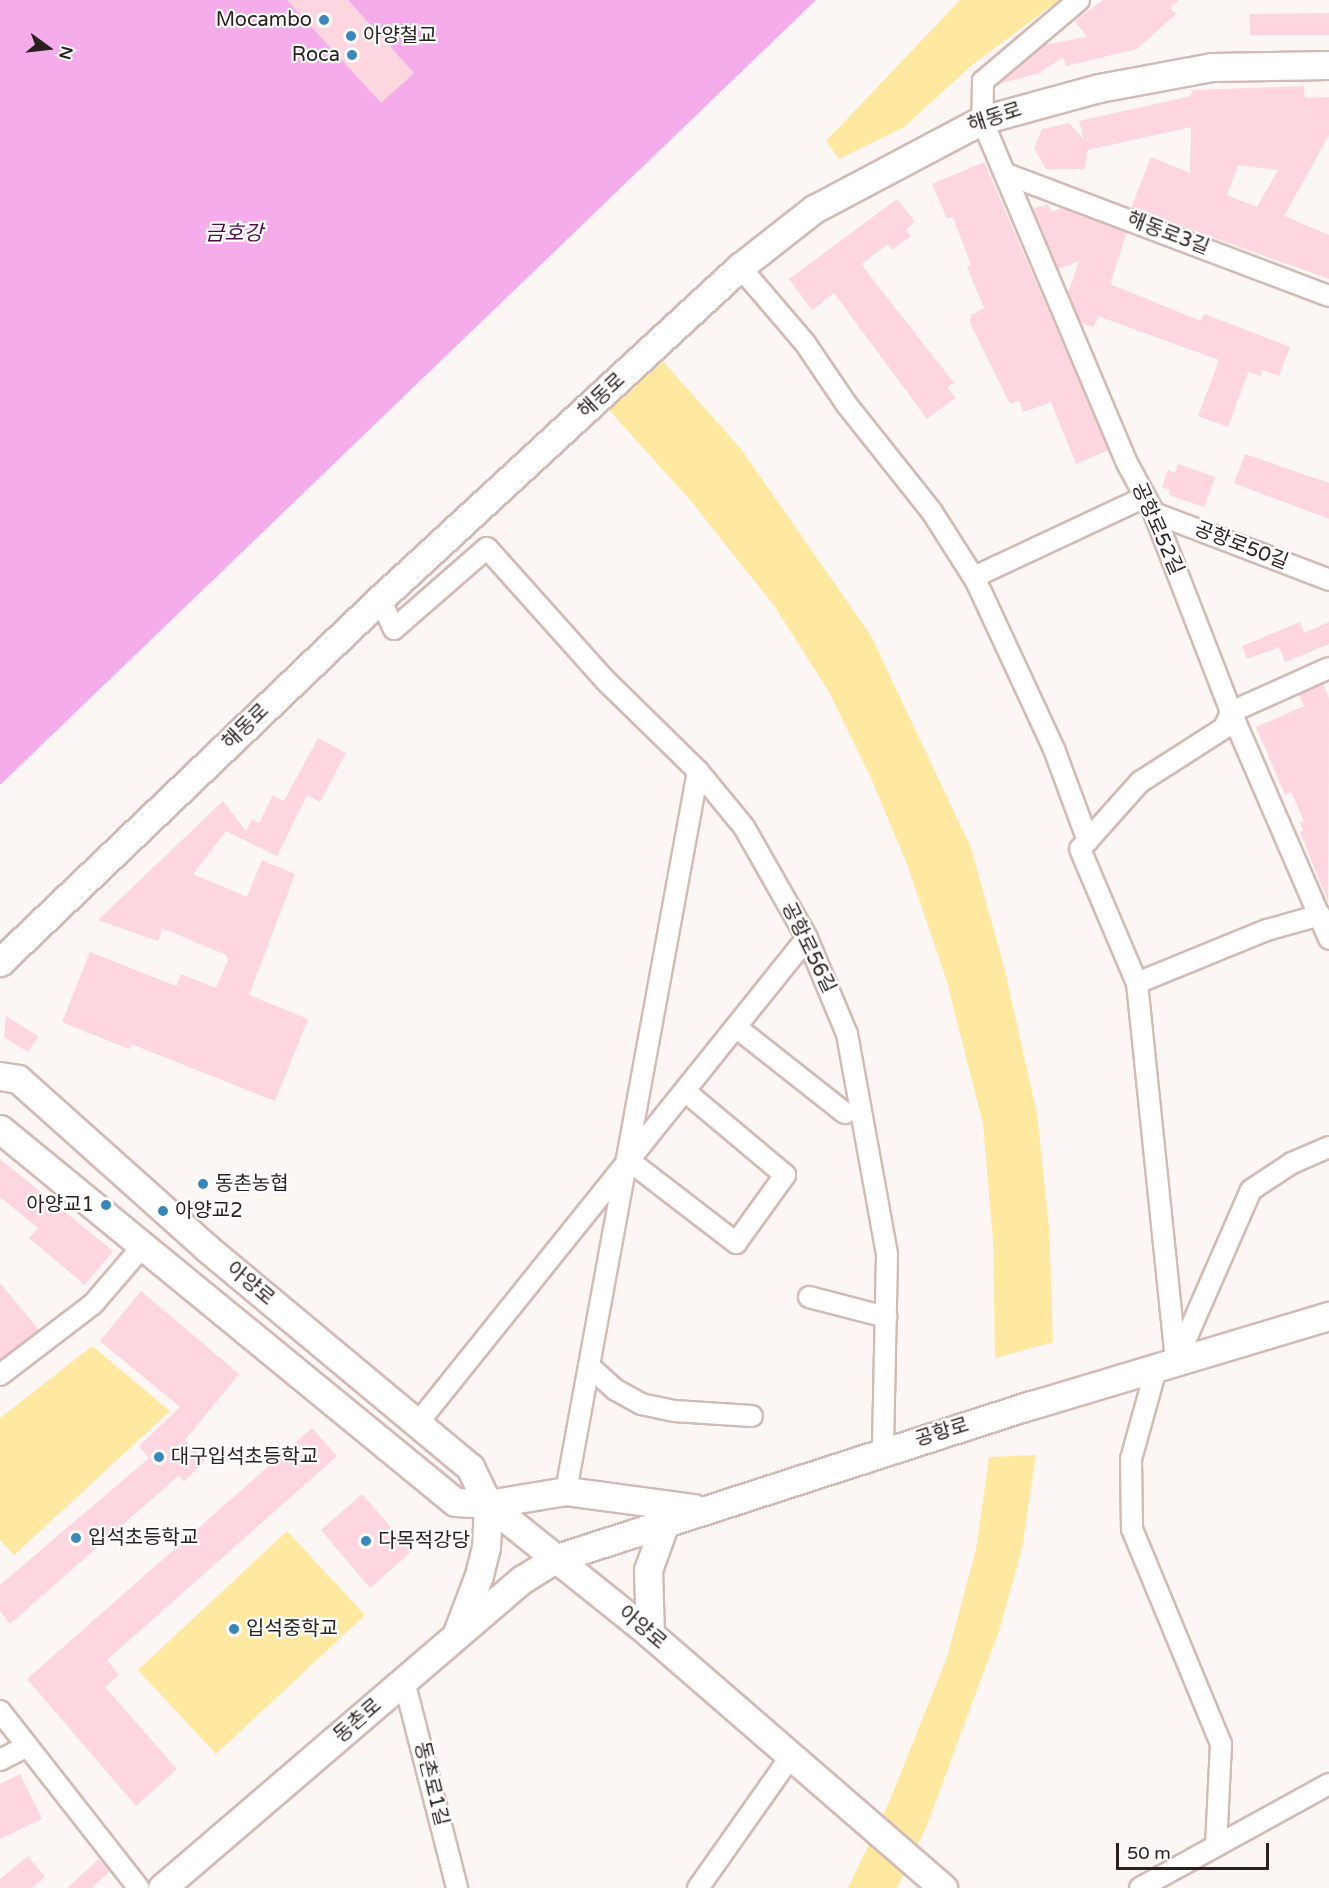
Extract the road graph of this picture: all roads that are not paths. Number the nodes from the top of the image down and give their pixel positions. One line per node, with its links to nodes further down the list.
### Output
1 (1079, 0): 3 (street)
2 (1329, 65): 3 (main road, 해동로)
3 (982, 120): 4 (street, 공항로52길); 5 (main road, 해동로)
4 (1006, 174): 6 (street, 해동로3길); 7 (street, 공항로52길)
5 (740, 267): 8 (street); 10 (main road, 해동로)
6 (1329, 296)
7 (1148, 506): 8 (street); 9 (street, 공항로50길); 12 (street, 공항로52길)
8 (974, 577): 14 (street)
9 (1329, 580)
10 (380, 600): 13 (street, 공항로56길); 18 (main road, 해동로)
11 (1329, 668): 12 (street)
12 (1231, 712): 14 (street); 15 (street, 공항로52길)
13 (698, 771): 16 (street, 공항로56길); 26 (street)
14 (1079, 849): 19 (street)
15 (1320, 915): 17 (street, 공항로52길); 19 (street)
16 (807, 938): 20 (street); 30 (street, 공항로56길)
17 (1329, 939)
18 (0, 962)
19 (1137, 983): 25 (street)
20 (736, 1027): 22 (street); 23 (street)
21 (0, 1076): 35 (main road, 아양로)
22 (685, 1091): 26 (street); 26 (street)
23 (845, 1113)
24 (0, 1129): 27 (main road, 아양로)
25 (1329, 1147)
26 (627, 1159): 31 (street); 35 (street)
27 (142, 1247): 33 (street); 38 (main road, 아양로)
28 (809, 1297): 30 (street)
29 (1329, 1316): 32 (main road, 공항로)
30 (886, 1317): 36 (street, 공항로56길)
31 (589, 1366): 34 (street); 37 (street)
32 (1156, 1369): 36 (main road, 공항로); 50 (street)
33 (0, 1375)
34 (752, 1416)
35 (417, 1424): 38 (main road, 아양로)
36 (883, 1452): 39 (main road, 공항로)
37 (566, 1491): 38 (main road); 39 (main road)
38 (488, 1504): 41 (main road, 아양로); 43 (main road)
39 (700, 1509): 40 (main road, 공항로)
40 (666, 1520): 41 (main road, 공항로); 42 (main road)
41 (556, 1558): 42 (main road, 아양로); 43 (main road, 동촌로)
42 (650, 1634): 47 (main road, 아양로)
43 (456, 1637): 44 (main road, 동촌로)
44 (404, 1681): 52 (main road, 동촌로); 53 (street, 동촌로1길)
45 (0, 1711): 46 (street)
46 (26, 1746): 48 (street); 51 (street)
47 (791, 1756): 54 (street); 55 (main road, 아양로)
48 (0, 1760)
49 (1329, 1784): 50 (street)
50 (1216, 1846): 56 (street)
51 (139, 1888)
52 (162, 1888)
53 (457, 1888)
54 (698, 1888)
55 (943, 1888)
56 (1140, 1888)

